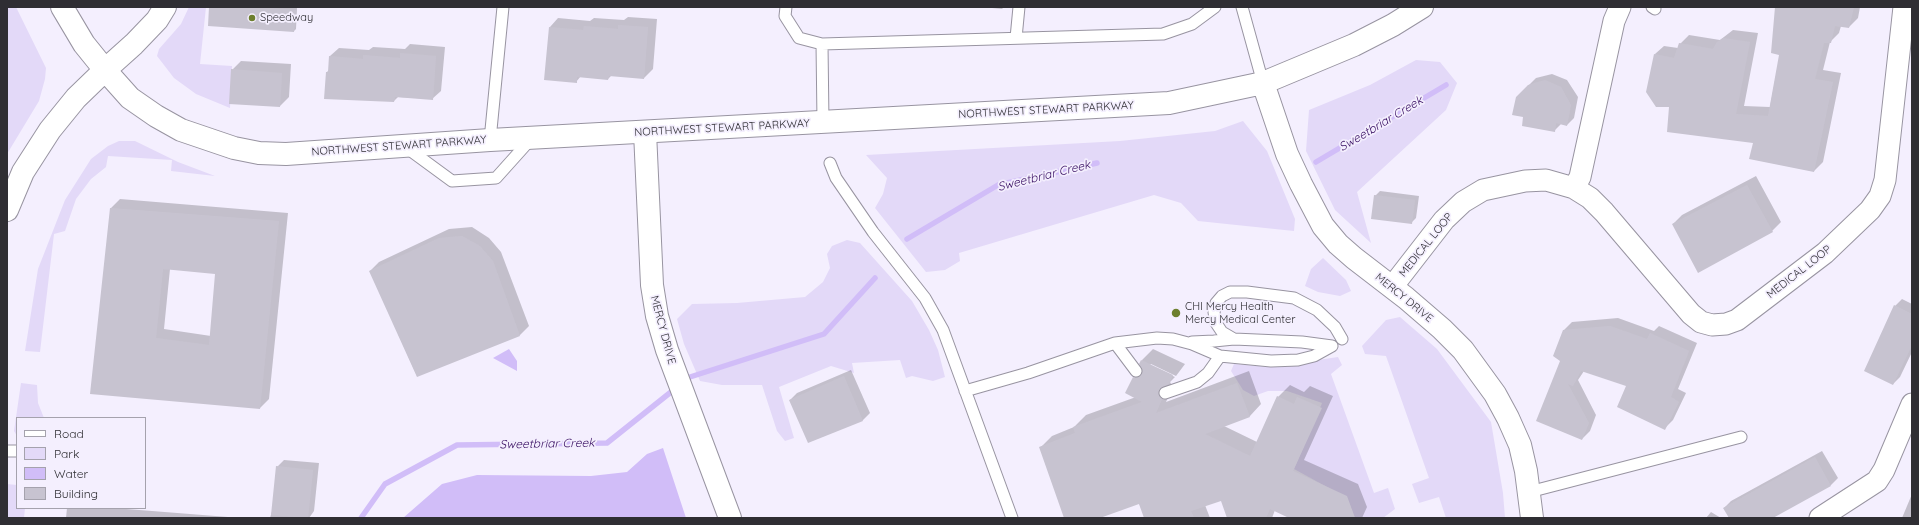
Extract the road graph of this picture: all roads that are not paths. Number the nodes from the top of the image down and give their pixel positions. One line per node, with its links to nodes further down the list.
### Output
1 (62, 7): 13 (main road, NORTHWEST STEWART PARKWAY)
2 (165, 7): 13 (main road)
3 (503, 7): 18 (lane)
4 (786, 7): 12 (lane)
5 (1019, 7): 11 (lane)
6 (1215, 7): 11 (lane)
7 (1242, 7): 14 (lane)
8 (1422, 7): 14 (main road, NORTHWEST STEWART PARKWAY)
9 (1620, 7): 21 (street)
10 (1904, 7): 21 (street, MEDICAL LOOP)
11 (1016, 38): 12 (lane)
12 (822, 44): 15 (lane)
13 (105, 70): 19 (main road, NORTHWEST STEWART PARKWAY); 22 (main road)
14 (1263, 83): 15 (main road, NORTHWEST STEWART PARKWAY); 23 (main road, MERCY DRIVE)
15 (823, 122): 16 (main road, NORTHWEST STEWART PARKWAY)
16 (645, 132): 17 (main road, NORTHWEST STEWART PARKWAY); 35 (main road, MERCY DRIVE)
17 (532, 138): 18 (main road, NORTHWEST STEWART PARKWAY); 19 (lane)
18 (490, 140): 19 (main road, NORTHWEST STEWART PARKWAY)
19 (405, 146)
20 (830, 163): 30 (lane)
21 (1574, 188): 23 (street, MEDICAL LOOP)
22 (7, 210)
23 (1392, 287): 34 (main road, MERCY DRIVE)
24 (1234, 339): 25 (lane); 27 (lane); 28 (lane)
25 (1342, 339)
26 (1115, 342): 27 (lane); 29 (lane); 30 (lane)
27 (1183, 342): 28 (lane)
28 (1220, 356): 31 (lane)
29 (1136, 371)
30 (965, 391): 36 (lane)
31 (1165, 393)
32 (1912, 404): 38 (street)
33 (1741, 437): 34 (lane)
34 (1529, 492): 37 (main road, MERCY DRIVE)
35 (730, 518)
36 (1012, 518)
37 (1532, 518)
38 (1820, 518)

